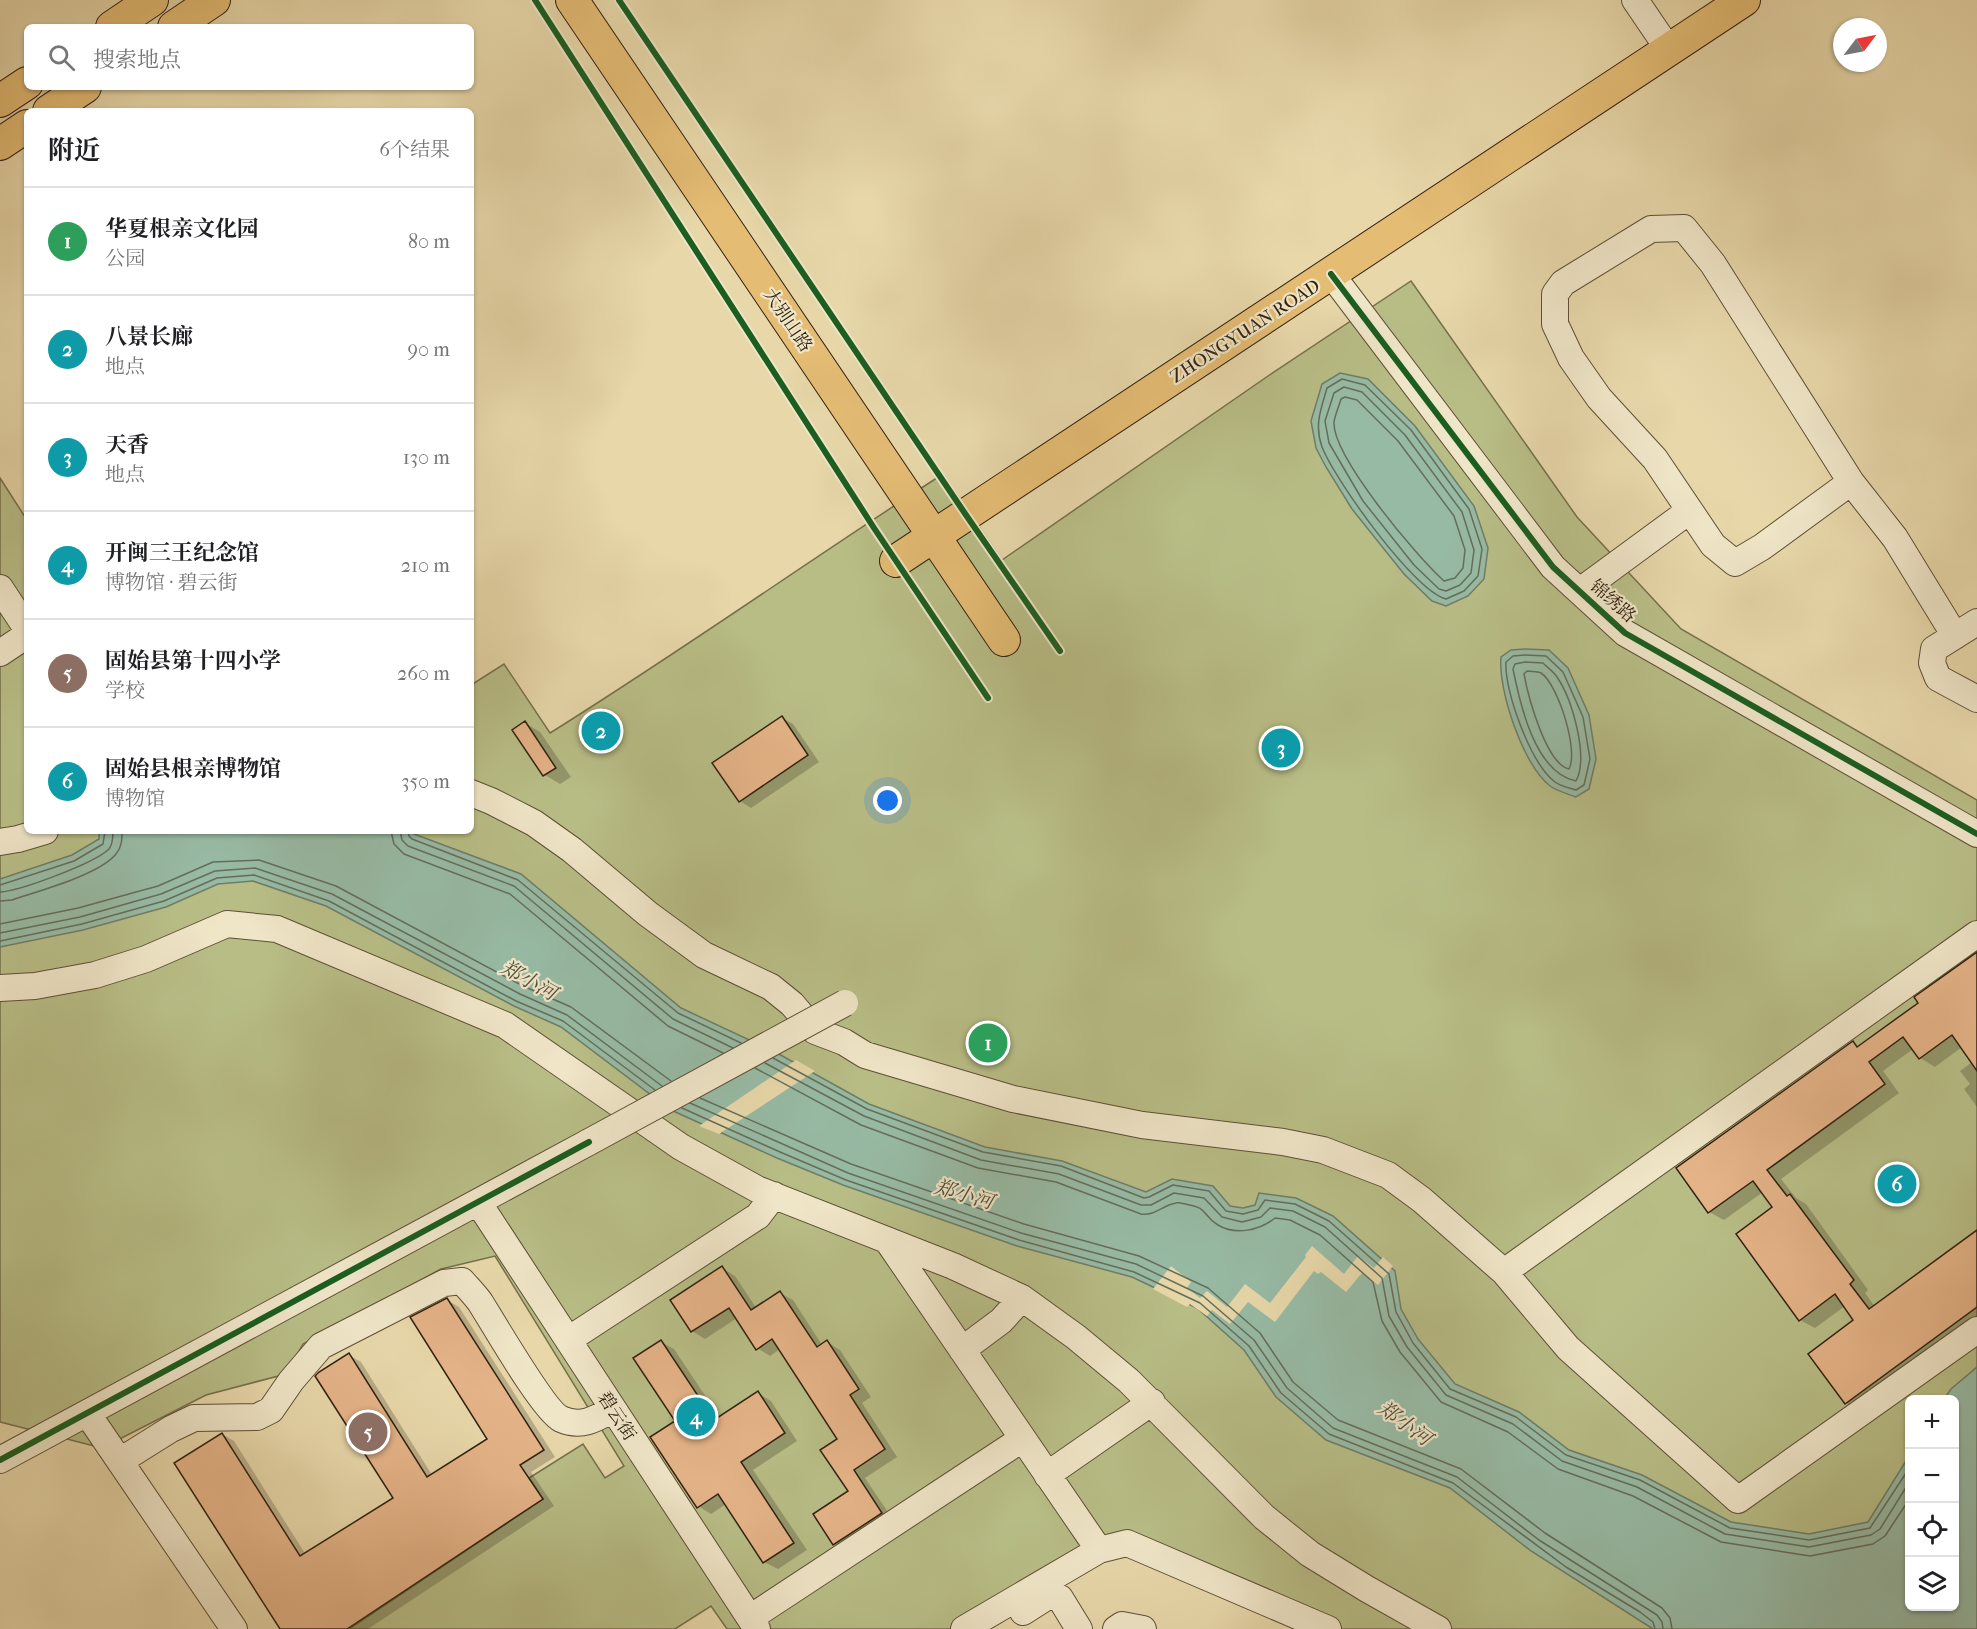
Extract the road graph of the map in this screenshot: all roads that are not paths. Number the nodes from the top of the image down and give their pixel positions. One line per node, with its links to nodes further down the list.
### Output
1 (152, 0): 6 (main road)
2 (214, 0): 7 (main road)
3 (572, 0): 16 (main road, 大别山路)
4 (1635, 0): 8 (street)
5 (1744, 0): 8 (main road, ZHONGYUAN ROAD)
6 (116, 24)
7 (178, 24)
8 (1669, 50): 13 (main road, ZHONGYUAN ROAD)
9 (80, 90): 11 (main road)
10 (8, 93): 12 (street)
11 (54, 108)
12 (24, 125)
13 (1331, 274): 16 (main road, ZHONGYUAN ROAD); 19 (street, 锦绣路)
14 (1851, 482): 15 (street); 15 (street); 22 (street)
15 (1689, 511): 19 (street)
16 (934, 537): 17 (main road, ZHONGYUAN ROAD); 24 (main road, 大别山路)
17 (896, 561)
18 (0, 588): 21 (street)
19 (1580, 591): 29 (street, 锦绣路)
20 (1977, 622): 22 (street)
21 (24, 624)
22 (1955, 636): 26 (street)
23 (24, 637): 25 (street)
24 (1004, 640)
25 (0, 653)
26 (1977, 699)
27 (474, 794): 37 (street)
28 (35, 834): 30 (street)
29 (1977, 834)
30 (0, 842)
31 (1977, 934): 37 (street)
32 (0, 988): 34 (street)
33 (845, 1003): 35 (street, bridge)
34 (774, 1195): 36 (street); 40 (street)
35 (477, 1202): 40 (street, 碧云街); 44 (street)
36 (887, 1240): 38 (street); 41 (street)
37 (1504, 1272): 39 (street)
38 (1022, 1298): 41 (street); 42 (street)
39 (1977, 1330)
40 (568, 1340): 43 (street, 碧云街)
41 (962, 1350): 45 (street)
42 (1152, 1402): 48 (street); 58 (street)
43 (613, 1410): 47 (street); 50 (street, 碧云街)
44 (87, 1413): 46 (street); 47 (street)
45 (1022, 1439): 48 (street); 50 (street)
46 (0, 1460)
47 (120, 1461): 51 (street)
48 (1047, 1475): 49 (street)
49 (1099, 1550): 52 (street); 57 (street)
50 (754, 1624)
51 (234, 1629)
52 (964, 1629)
53 (994, 1629): 54 (street)
54 (1079, 1629)
55 (1116, 1629): 56 (street)
56 (1143, 1629)
57 (1328, 1629)
58 (1438, 1629)

